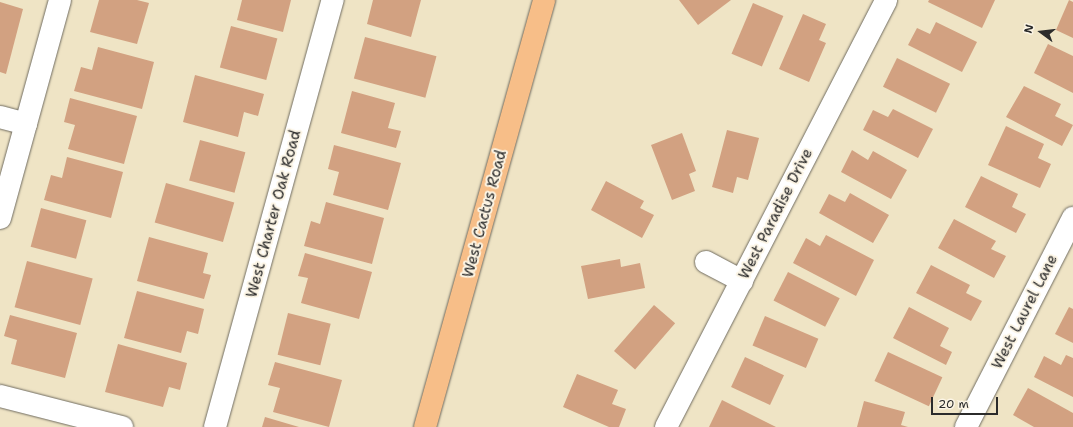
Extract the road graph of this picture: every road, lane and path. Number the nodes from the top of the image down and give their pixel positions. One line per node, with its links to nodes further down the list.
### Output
1 (60, 0): 6 (street)
2 (333, 0): 13 (street, West Charter Oak Road)
3 (544, 0): 14 (main road, West Cactus Road)
4 (886, 0): 10 (street, West Paradise Drive)
5 (0, 117): 6 (street)
6 (26, 124): 7 (street)
7 (0, 218)
8 (1073, 218): 16 (street, West Laurel Lane)
9 (706, 262): 10 (street)
10 (742, 281): 15 (street, West Paradise Drive)
11 (0, 396): 12 (street)
12 (122, 427)
13 (215, 427)
14 (426, 427)
15 (666, 427)
16 (966, 427)

